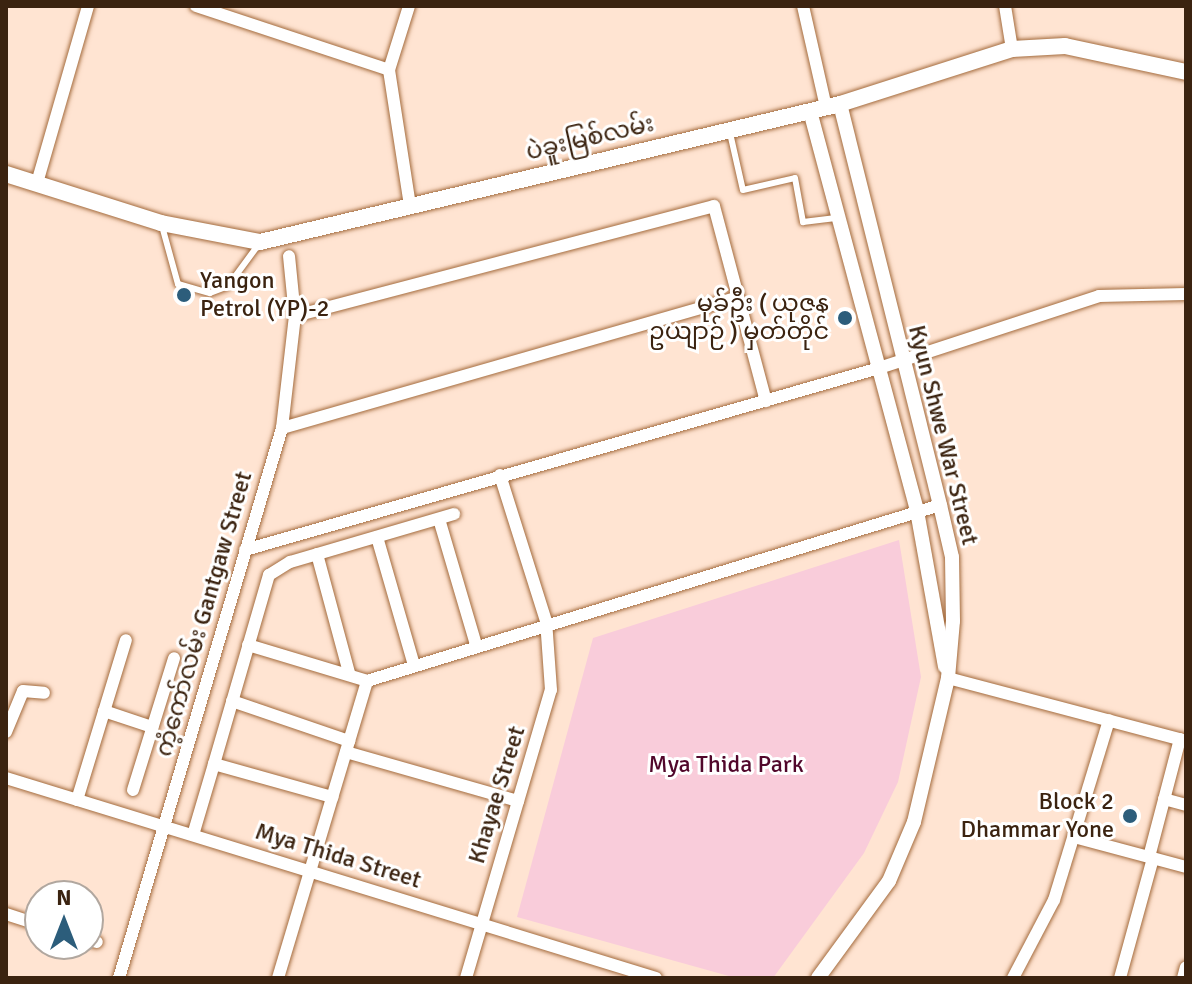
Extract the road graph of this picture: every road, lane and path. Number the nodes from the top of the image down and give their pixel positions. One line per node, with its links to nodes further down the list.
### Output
1 (88, 6): 12 (street)
2 (196, 6): 7 (street)
3 (409, 6): 7 (street)
4 (803, 6): 9 (street)
5 (1005, 6): 6 (street)
6 (1012, 49): 8 (main road, ပဲခူးမြစ်လမ်း); 9 (main road, ပဲခူးမြစ်လမ်း)
7 (389, 70): 13 (street)
8 (1186, 72)
9 (825, 107): 10 (main road, ပဲခူးမြစ်လမ်း); 14 (street, Kyun Shwe War Street); 21 (street, Kyun Shwe War Street)
10 (730, 130): 13 (main road, ပဲခူးမြစ်လမ်း); 14 (lane)
11 (6, 174): 12 (main road, ပဲခူးမြစ်လမ်း)
12 (37, 183): 15 (main road, ပဲခူးမြစ်လမ်း)
13 (410, 205): 16 (main road, ပဲခူးမြစ်လမ်း)
14 (838, 218): 22 (street, Kyun Shwe War Street)
15 (161, 223): 16 (main road, ပဲခူးမြစ်လမ်း); 16 (lane)
16 (260, 242)
17 (289, 256): 20 (street, ကံ့ကော်လမ်း Gantgaw Street)
18 (1186, 294): 21 (street)
19 (738, 297): 20 (street); 23 (street); 24 (street)
20 (295, 316): 24 (street, ကံ့ကော်လမ်း Gantgaw Street)
21 (902, 360): 22 (street); 26 (street, Kyun Shwe War Street)
22 (876, 369): 23 (street); 27 (street, Kyun Shwe War Street)
23 (766, 401): 25 (street)
24 (282, 428): 31 (street, ကံ့ကော်လမ်း Gantgaw Street)
25 (500, 475): 31 (street); 33 (street, Khayae Street)
26 (940, 505): 27 (street); 40 (street, Kyun Shwe War Street)
27 (917, 511): 33 (street); 40 (street, Kyun Shwe War Street)
28 (454, 514): 29 (street)
29 (439, 519): 30 (street); 36 (street)
30 (377, 537): 32 (street); 38 (street)
31 (245, 550): 58 (street, ကံ့ကော်လမ်း Gantgaw Street)
32 (317, 554): 35 (street); 39 (street)
33 (546, 621): 36 (street); 56 (street, Khayae Street)
34 (126, 640): 44 (street)
35 (248, 645): 39 (street); 43 (street)
36 (476, 645): 38 (street)
37 (174, 658): 46 (street)
38 (414, 665): 41 (street)
39 (349, 673): 41 (street)
40 (948, 678): 45 (street); 70 (street)
41 (367, 681): 49 (street)
42 (44, 693): 47 (street)
43 (232, 701): 49 (street); 50 (street)
44 (104, 711): 46 (street); 54 (street)
45 (1109, 720): 48 (street); 60 (street)
46 (152, 727): 52 (street)
47 (6, 732)
48 (1183, 740): 55 (street)
49 (347, 746): 53 (street); 56 (street)
50 (214, 764): 53 (street); 59 (street)
51 (6, 778): 54 (street, Mya Thida Street)
52 (133, 790)
53 (332, 797): 63 (street)
54 (77, 800): 58 (street, Mya Thida Street)
55 (1166, 800): 57 (street); 61 (street)
56 (518, 801): 64 (street, Khayae Street)
57 (1186, 805)
58 (164, 827): 59 (street, Mya Thida Street); 66 (street, ကံ့ကော်လမ်း Gantgaw Street)
59 (193, 835): 63 (street, Mya Thida Street)
60 (1074, 837): 61 (street); 71 (street)
61 (1151, 858): 62 (street); 72 (street)
62 (1186, 867)
63 (309, 871): 64 (street, Mya Thida Street); 67 (street)
64 (482, 923): 68 (street, Khayae Street); 69 (street, Mya Thida Street)
65 (1186, 967): 73 (street)
66 (119, 978)
67 (278, 978)
68 (466, 978)
69 (656, 978)
70 (818, 978)
71 (1013, 978)
72 (1120, 978)
73 (1183, 978)

